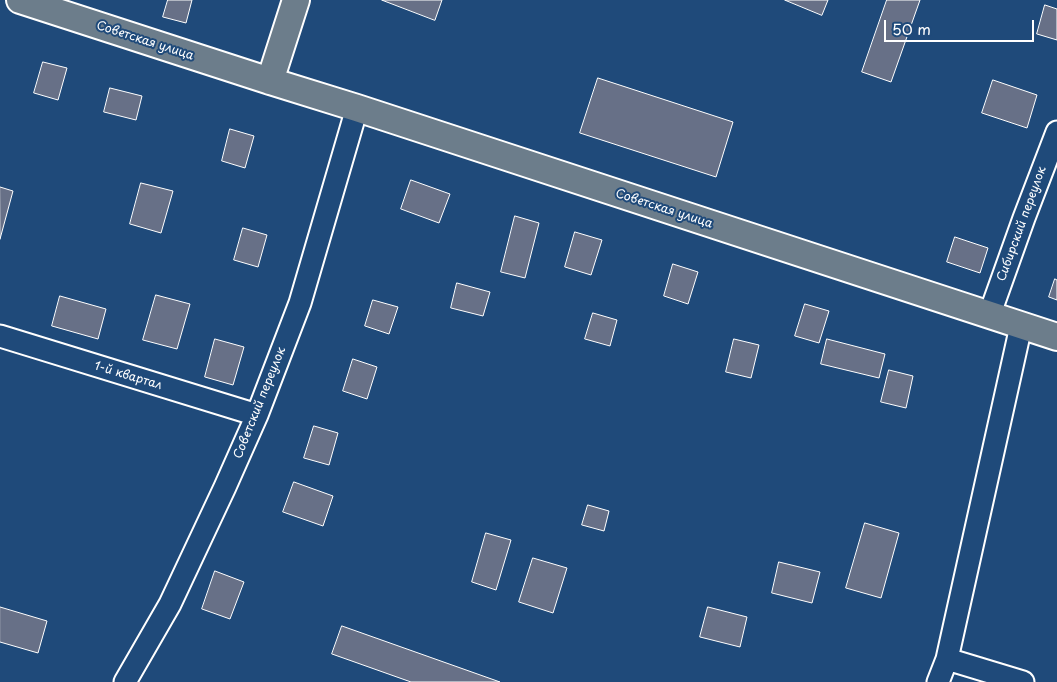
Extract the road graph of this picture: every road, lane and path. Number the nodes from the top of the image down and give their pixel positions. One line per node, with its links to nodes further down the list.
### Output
1 (20, 0): 3 (main road, Советская улица)
2 (296, 0): 3 (main road)
3 (270, 81): 4 (main road, Советская улица)
4 (357, 108): 6 (main road, Советская улица); 10 (street, Советский переулок)
5 (1057, 132): 6 (street, Сибирский переулок)
6 (989, 316): 7 (main road, Советская улица)
7 (1021, 326): 9 (main road, Советская улица); 11 (street)
8 (0, 336): 10 (street, 1-й квартал)
9 (1057, 337)
10 (257, 415): 12 (street, Советский переулок)
11 (947, 659): 13 (street); 14 (street)
12 (125, 682)
13 (938, 682)
14 (1023, 682)

